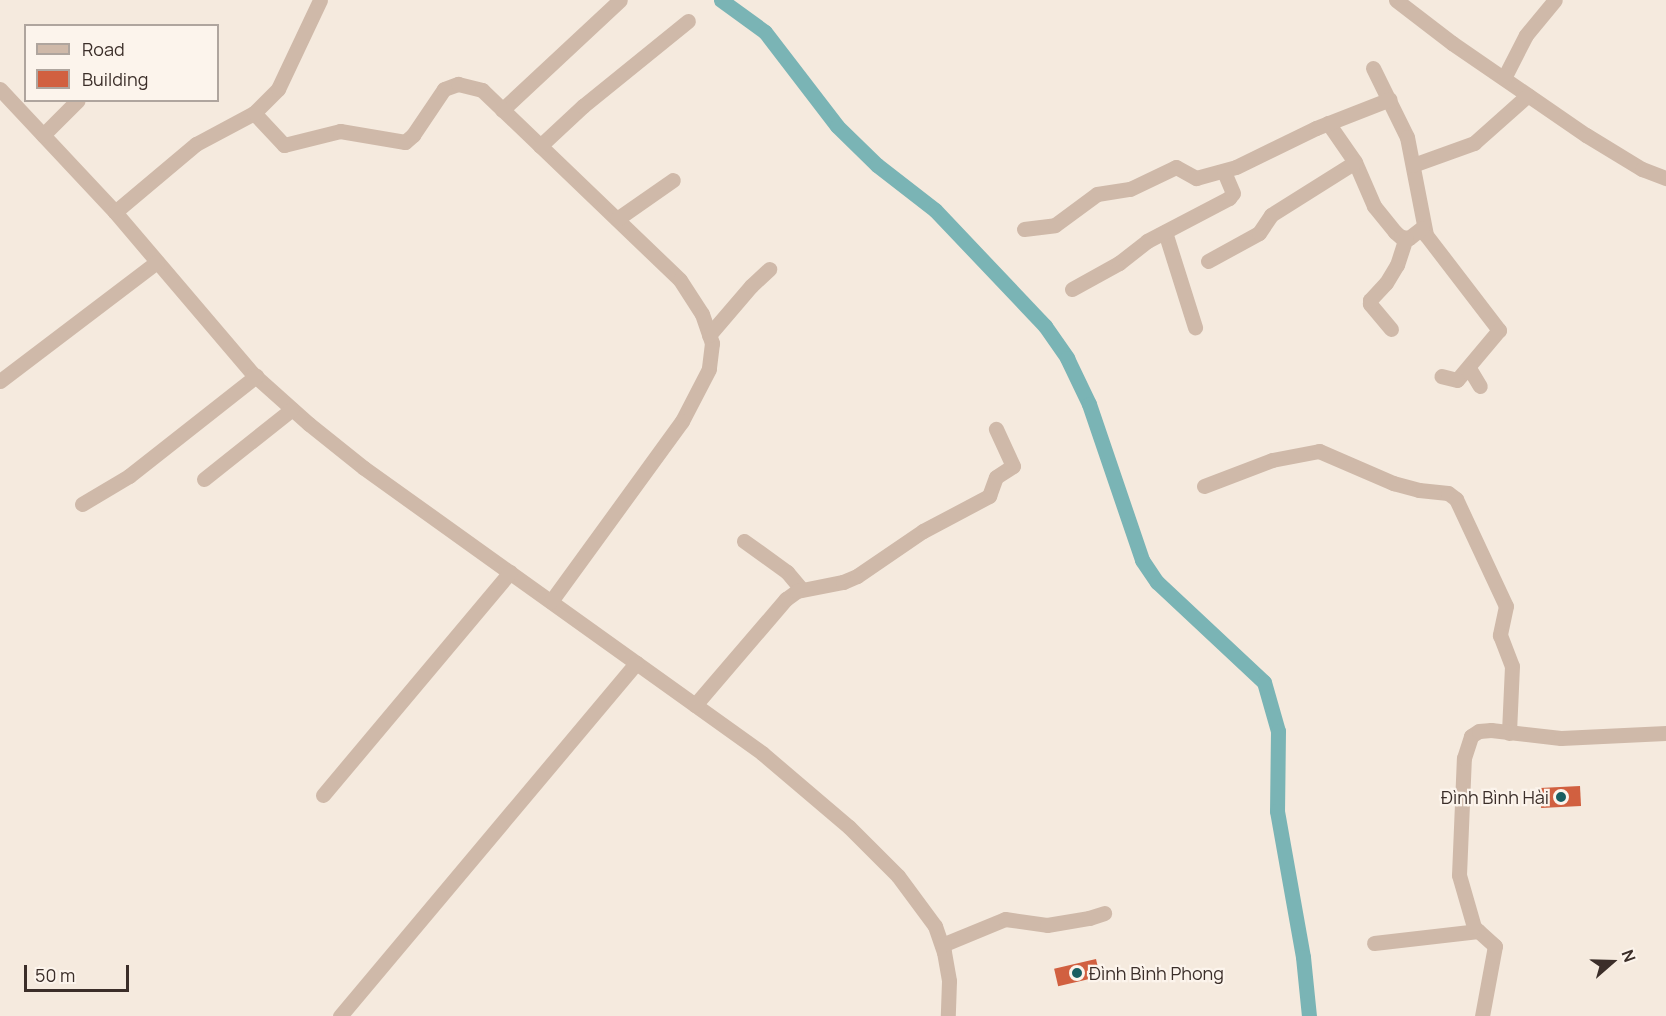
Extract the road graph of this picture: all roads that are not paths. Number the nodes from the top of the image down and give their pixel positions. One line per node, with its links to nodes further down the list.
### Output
1 (320, 0): 13 (street)
2 (620, 0): 12 (street)
3 (1396, 0): 7 (street)
4 (1555, 0): 7 (street)
5 (688, 21): 16 (street)
6 (1373, 68): 10 (street)
7 (1504, 78): 9 (street)
8 (0, 89): 15 (street)
9 (1528, 94): 18 (street); 20 (street)
10 (1390, 99): 14 (street); 18 (street)
11 (76, 102): 15 (street)
12 (502, 110): 13 (street); 16 (street)
13 (254, 113): 22 (street)
14 (1328, 123): 17 (street); 19 (street)
15 (43, 135): 22 (street)
16 (540, 146): 23 (street)
17 (1355, 162): 27 (street); 28 (street)
18 (1413, 165): 24 (street)
19 (1224, 171): 25 (street); 26 (street)
20 (1666, 178)
21 (673, 180): 23 (street)
22 (115, 212): 29 (street)
23 (617, 219): 34 (street)
24 (1422, 228): 27 (street); 35 (street)
25 (1024, 229)
26 (1165, 232): 31 (street); 32 (street)
27 (1406, 238): 33 (street)
28 (1208, 261)
29 (157, 262): 36 (street); 38 (street)
30 (769, 270): 34 (street)
31 (1072, 289)
32 (1195, 327)
33 (1391, 329)
34 (709, 335): 48 (street)
35 (1469, 368): 37 (street); 39 (street)
36 (256, 376): 40 (street); 44 (street)
37 (1441, 376)
38 (0, 381)
39 (1480, 386)
40 (292, 409): 42 (street); 46 (street)
41 (996, 429): 47 (street)
42 (204, 479)
43 (1204, 486): 51 (street)
44 (82, 504)
45 (744, 541): 47 (street)
46 (510, 573): 48 (street); 53 (street)
47 (801, 590): 50 (street)
48 (550, 601): 49 (street)
49 (636, 663): 50 (street); 58 (street)
50 (695, 705): 57 (street)
51 (1509, 733): 52 (street); 55 (street)
52 (1666, 733)
53 (323, 795)
54 (1104, 913): 57 (street)
55 (1478, 931): 56 (street); 60 (street)
56 (1374, 943)
57 (942, 945): 59 (street)
58 (340, 1016)
59 (948, 1016)
60 (1482, 1016)

